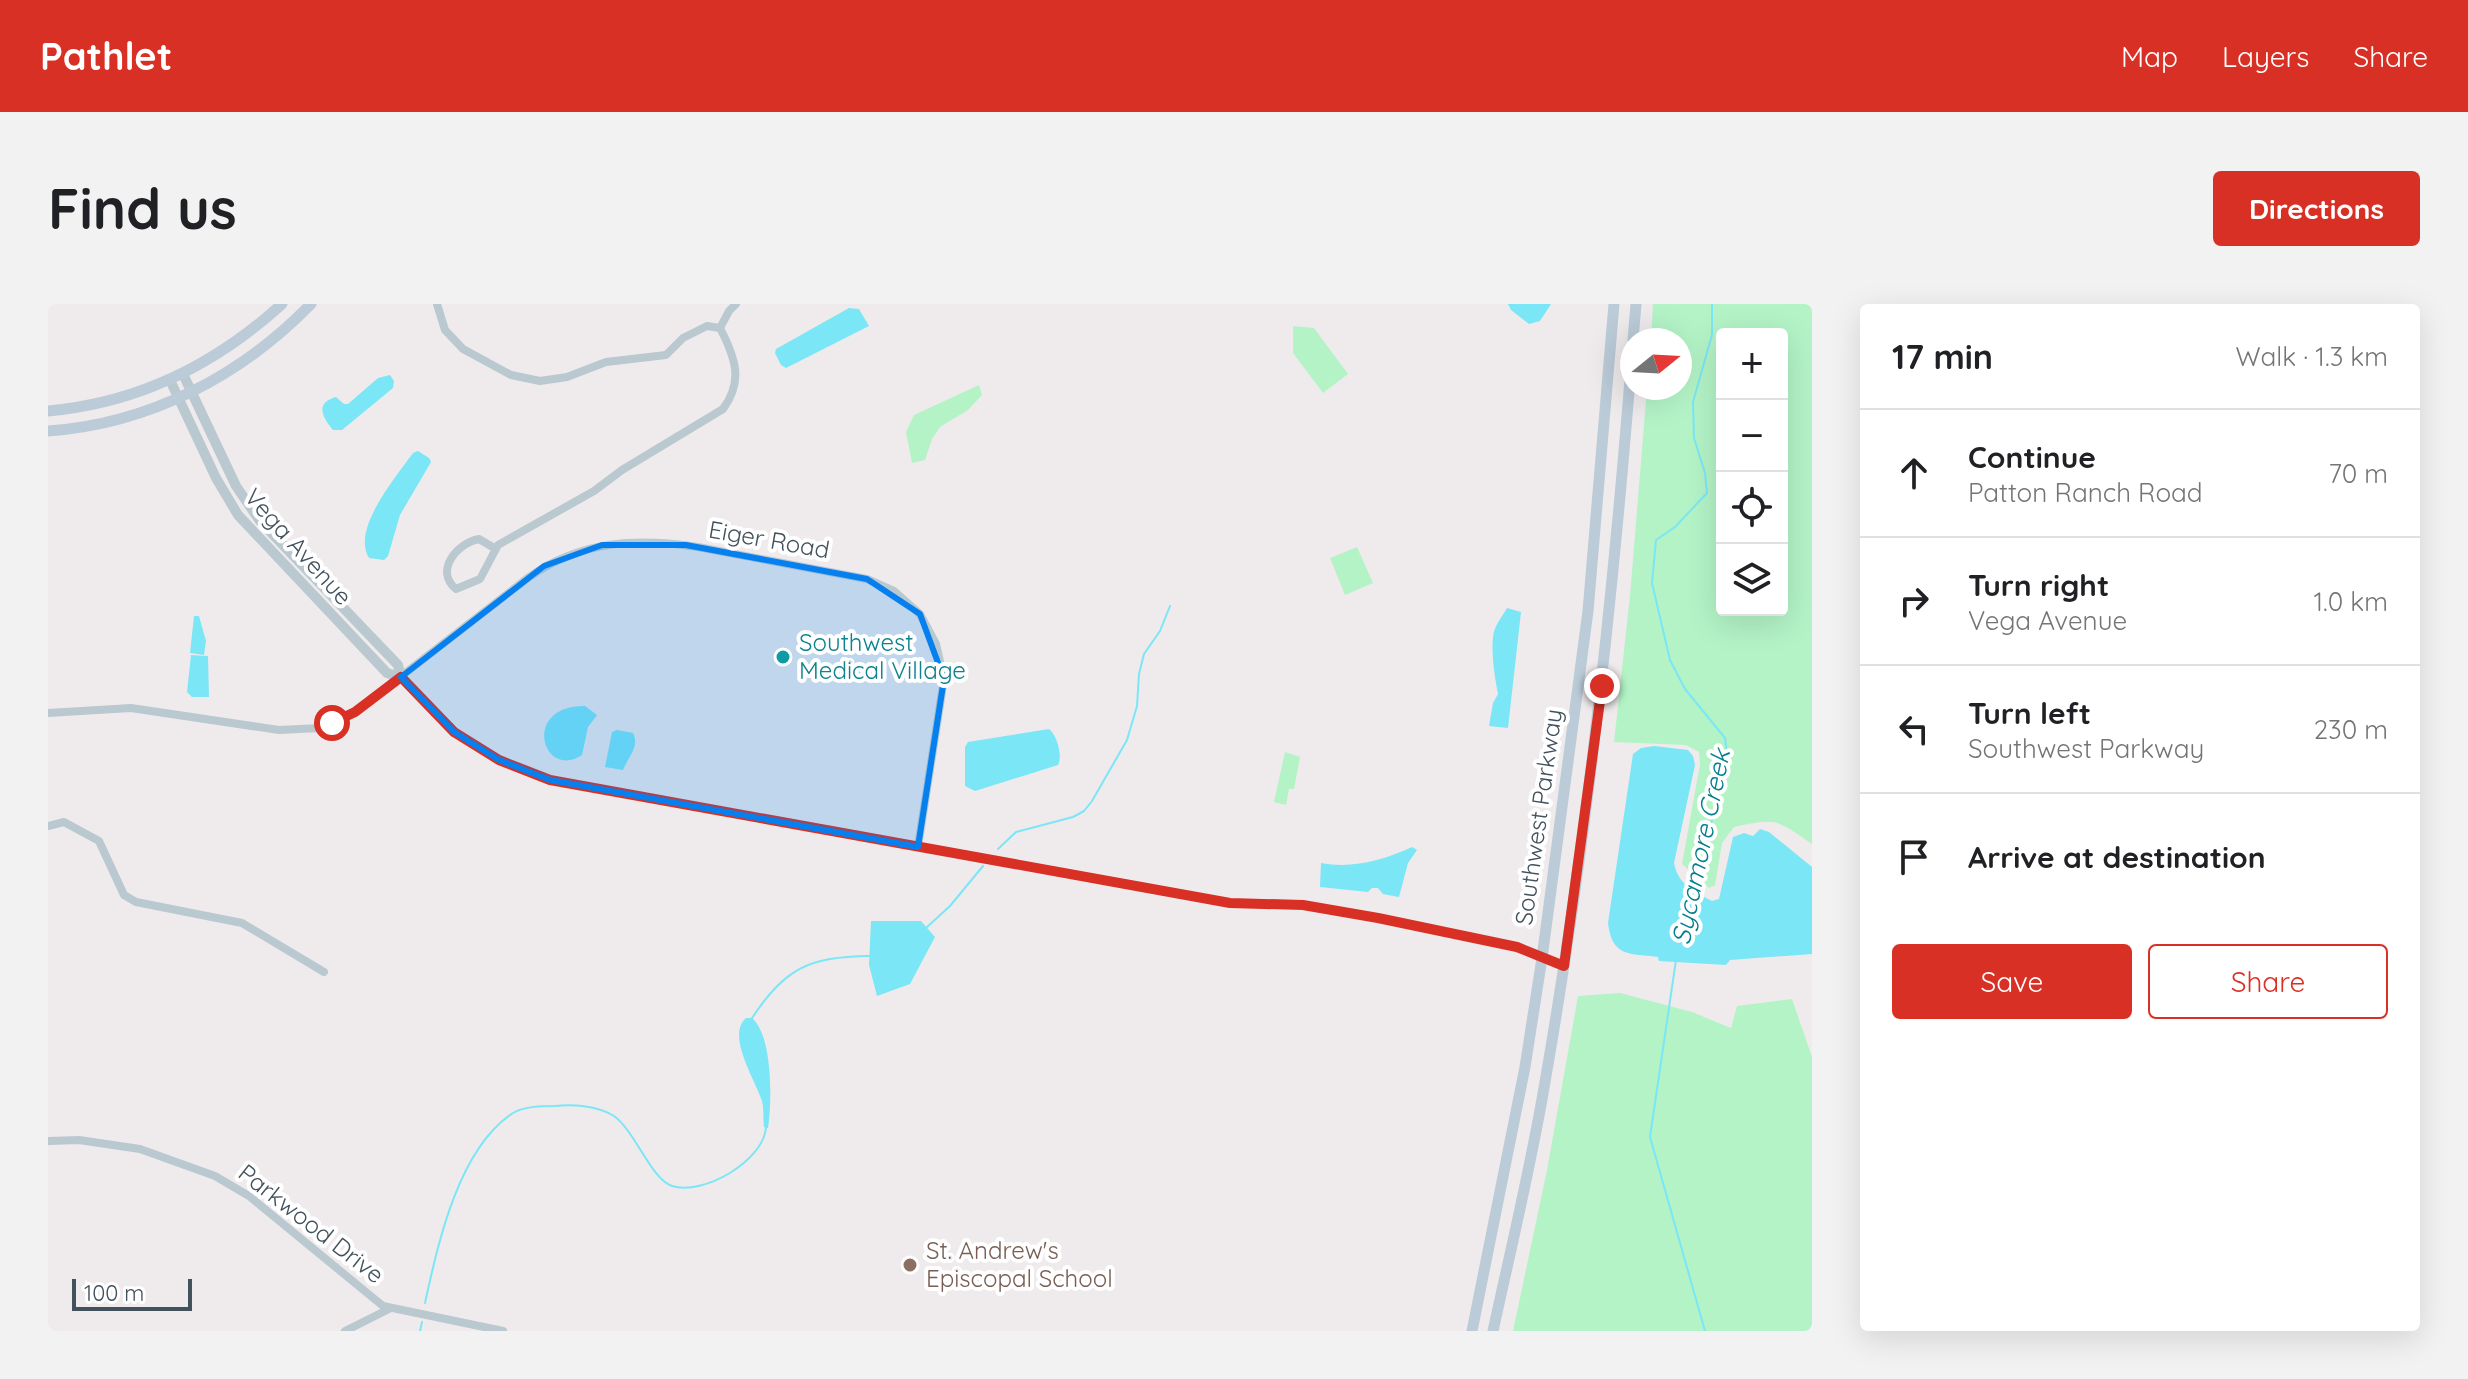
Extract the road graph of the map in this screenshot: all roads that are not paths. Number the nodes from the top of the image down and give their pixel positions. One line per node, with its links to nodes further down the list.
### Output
1 (282, 304): 9 (main road)
2 (311, 304): 11 (main road)
3 (437, 304): 7 (street)
4 (736, 304): 7 (street)
5 (1614, 304): 22 (main road, Southwest Parkway)
6 (1636, 304): 8 (main road)
7 (720, 328): 16 (street)
8 (1634, 328)
9 (183, 374): 10 (main road); 11 (street, Vega Avenue)
10 (170, 380): 12 (street, Vega Avenue); 14 (main road)
11 (191, 392): 12 (main road); 17 (street, Vega Avenue)
12 (178, 398): 15 (main road); 17 (street, Vega Avenue)
13 (1628, 400): 23 (main road, Southwest Parkway)
14 (48, 411)
15 (48, 431)
16 (496, 549): 16 (street)
17 (401, 677): 18 (street, Eiger Road); 19 (street, Vega Avenue); 21 (street, Eiger Road)
18 (48, 713)
19 (454, 732): 21 (street, Vega Avenue)
20 (48, 826): 24 (street)
21 (918, 847): 22 (street, Vega Avenue)
22 (1542, 958): 23 (street, Vega Avenue); 29 (main road, Southwest Parkway)
23 (1564, 966): 30 (main road, Southwest Parkway)
24 (324, 972)
25 (48, 1141): 26 (street, Parkwood Drive)
26 (389, 1309): 27 (street); 28 (street, Parkwood Drive)
27 (345, 1331)
28 (503, 1331)
29 (1472, 1331)
30 (1493, 1331)

